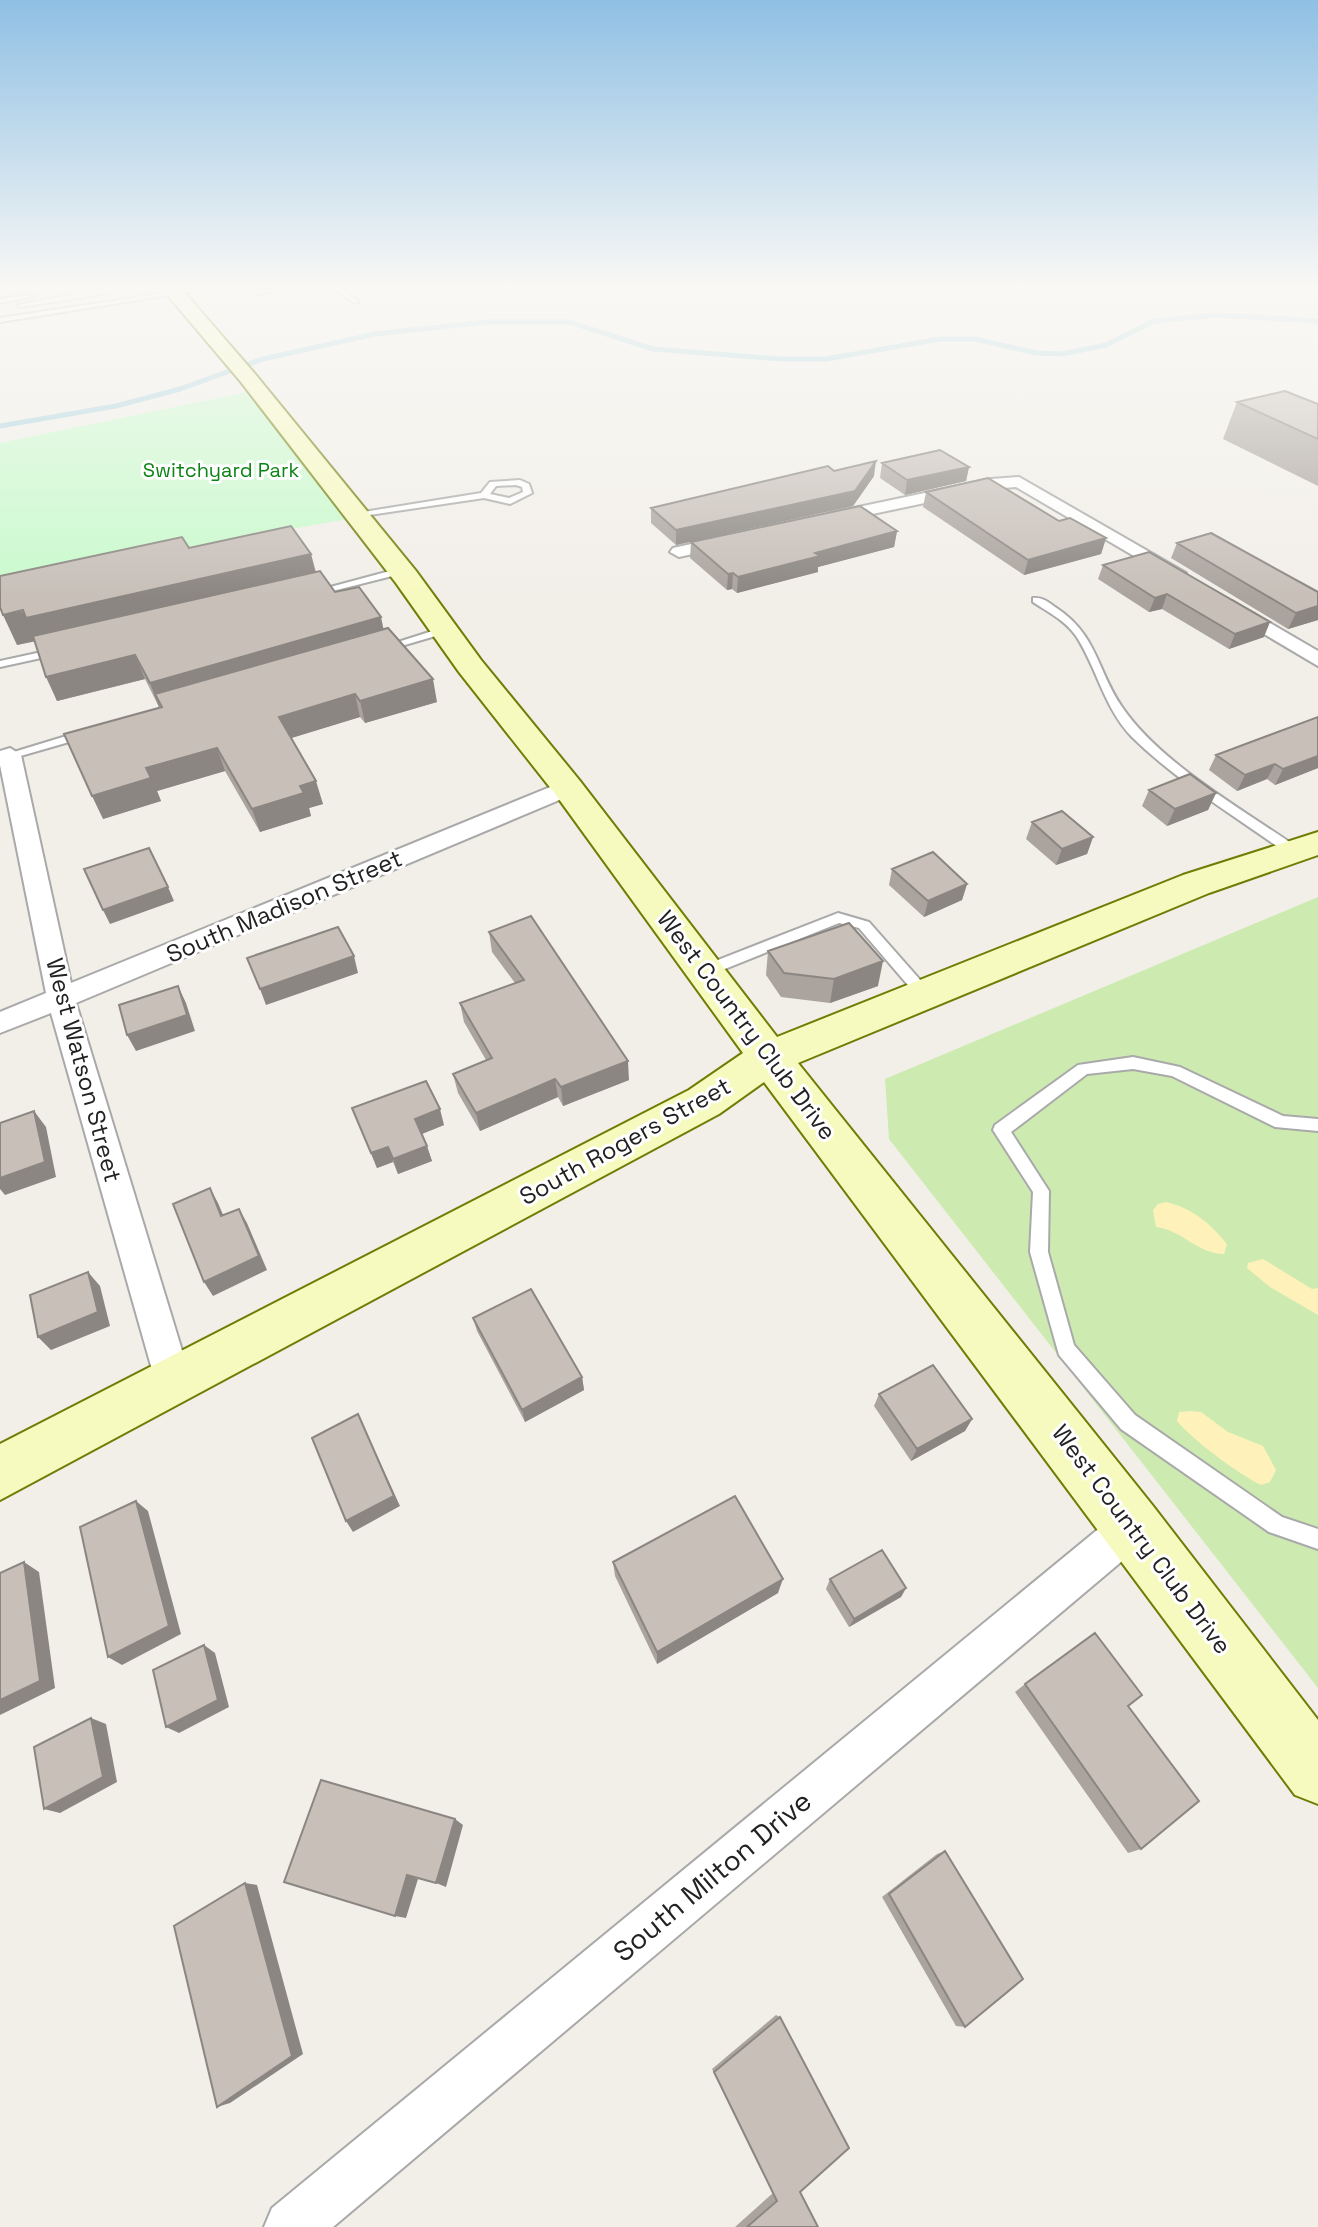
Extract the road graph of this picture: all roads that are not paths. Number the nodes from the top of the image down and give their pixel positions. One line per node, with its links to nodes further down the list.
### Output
1 (256, 389): 3 (main road, West Country Club Drive)
2 (484, 495): 3 (lane)
3 (356, 514): 7 (main road, West Country Club Drive)
4 (808, 523): 13 (street)
5 (751, 536): 6 (street)
6 (679, 552)
7 (401, 571): 8 (lane); 10 (main road, West Country Club Drive)
8 (301, 596)
9 (1037, 600): 18 (lane)
10 (445, 630): 12 (lane); 17 (main road, West Country Club Drive)
11 (76, 647): 14 (lane)
12 (371, 651)
13 (1318, 660)
14 (0, 664)
15 (99, 731): 16 (lane)
16 (5, 757): 21 (street, West Watson Street)
17 (568, 788): 19 (main road, West Country Club Drive); 21 (street, South Madison Street)
18 (1306, 847): 20 (main road, South Rogers Street)
19 (705, 971): 20 (lane); 23 (main road, West Country Club Drive)
20 (924, 994): 23 (main road, South Rogers Street)
21 (61, 1000): 22 (street, South Madison Street); 25 (street, West Watson Street)
22 (0, 1023)
23 (769, 1057): 25 (main road, South Rogers Street); 27 (main road, West Country Club Drive)
24 (1318, 1125): 28 (lane)
25 (173, 1380): 26 (main road, South Rogers Street)
26 (0, 1473)
27 (1133, 1526): 29 (main road, West Country Club Drive); 30 (street, South Milton Drive)
28 (1318, 1539)
29 (1318, 1772)
30 (291, 2227)

